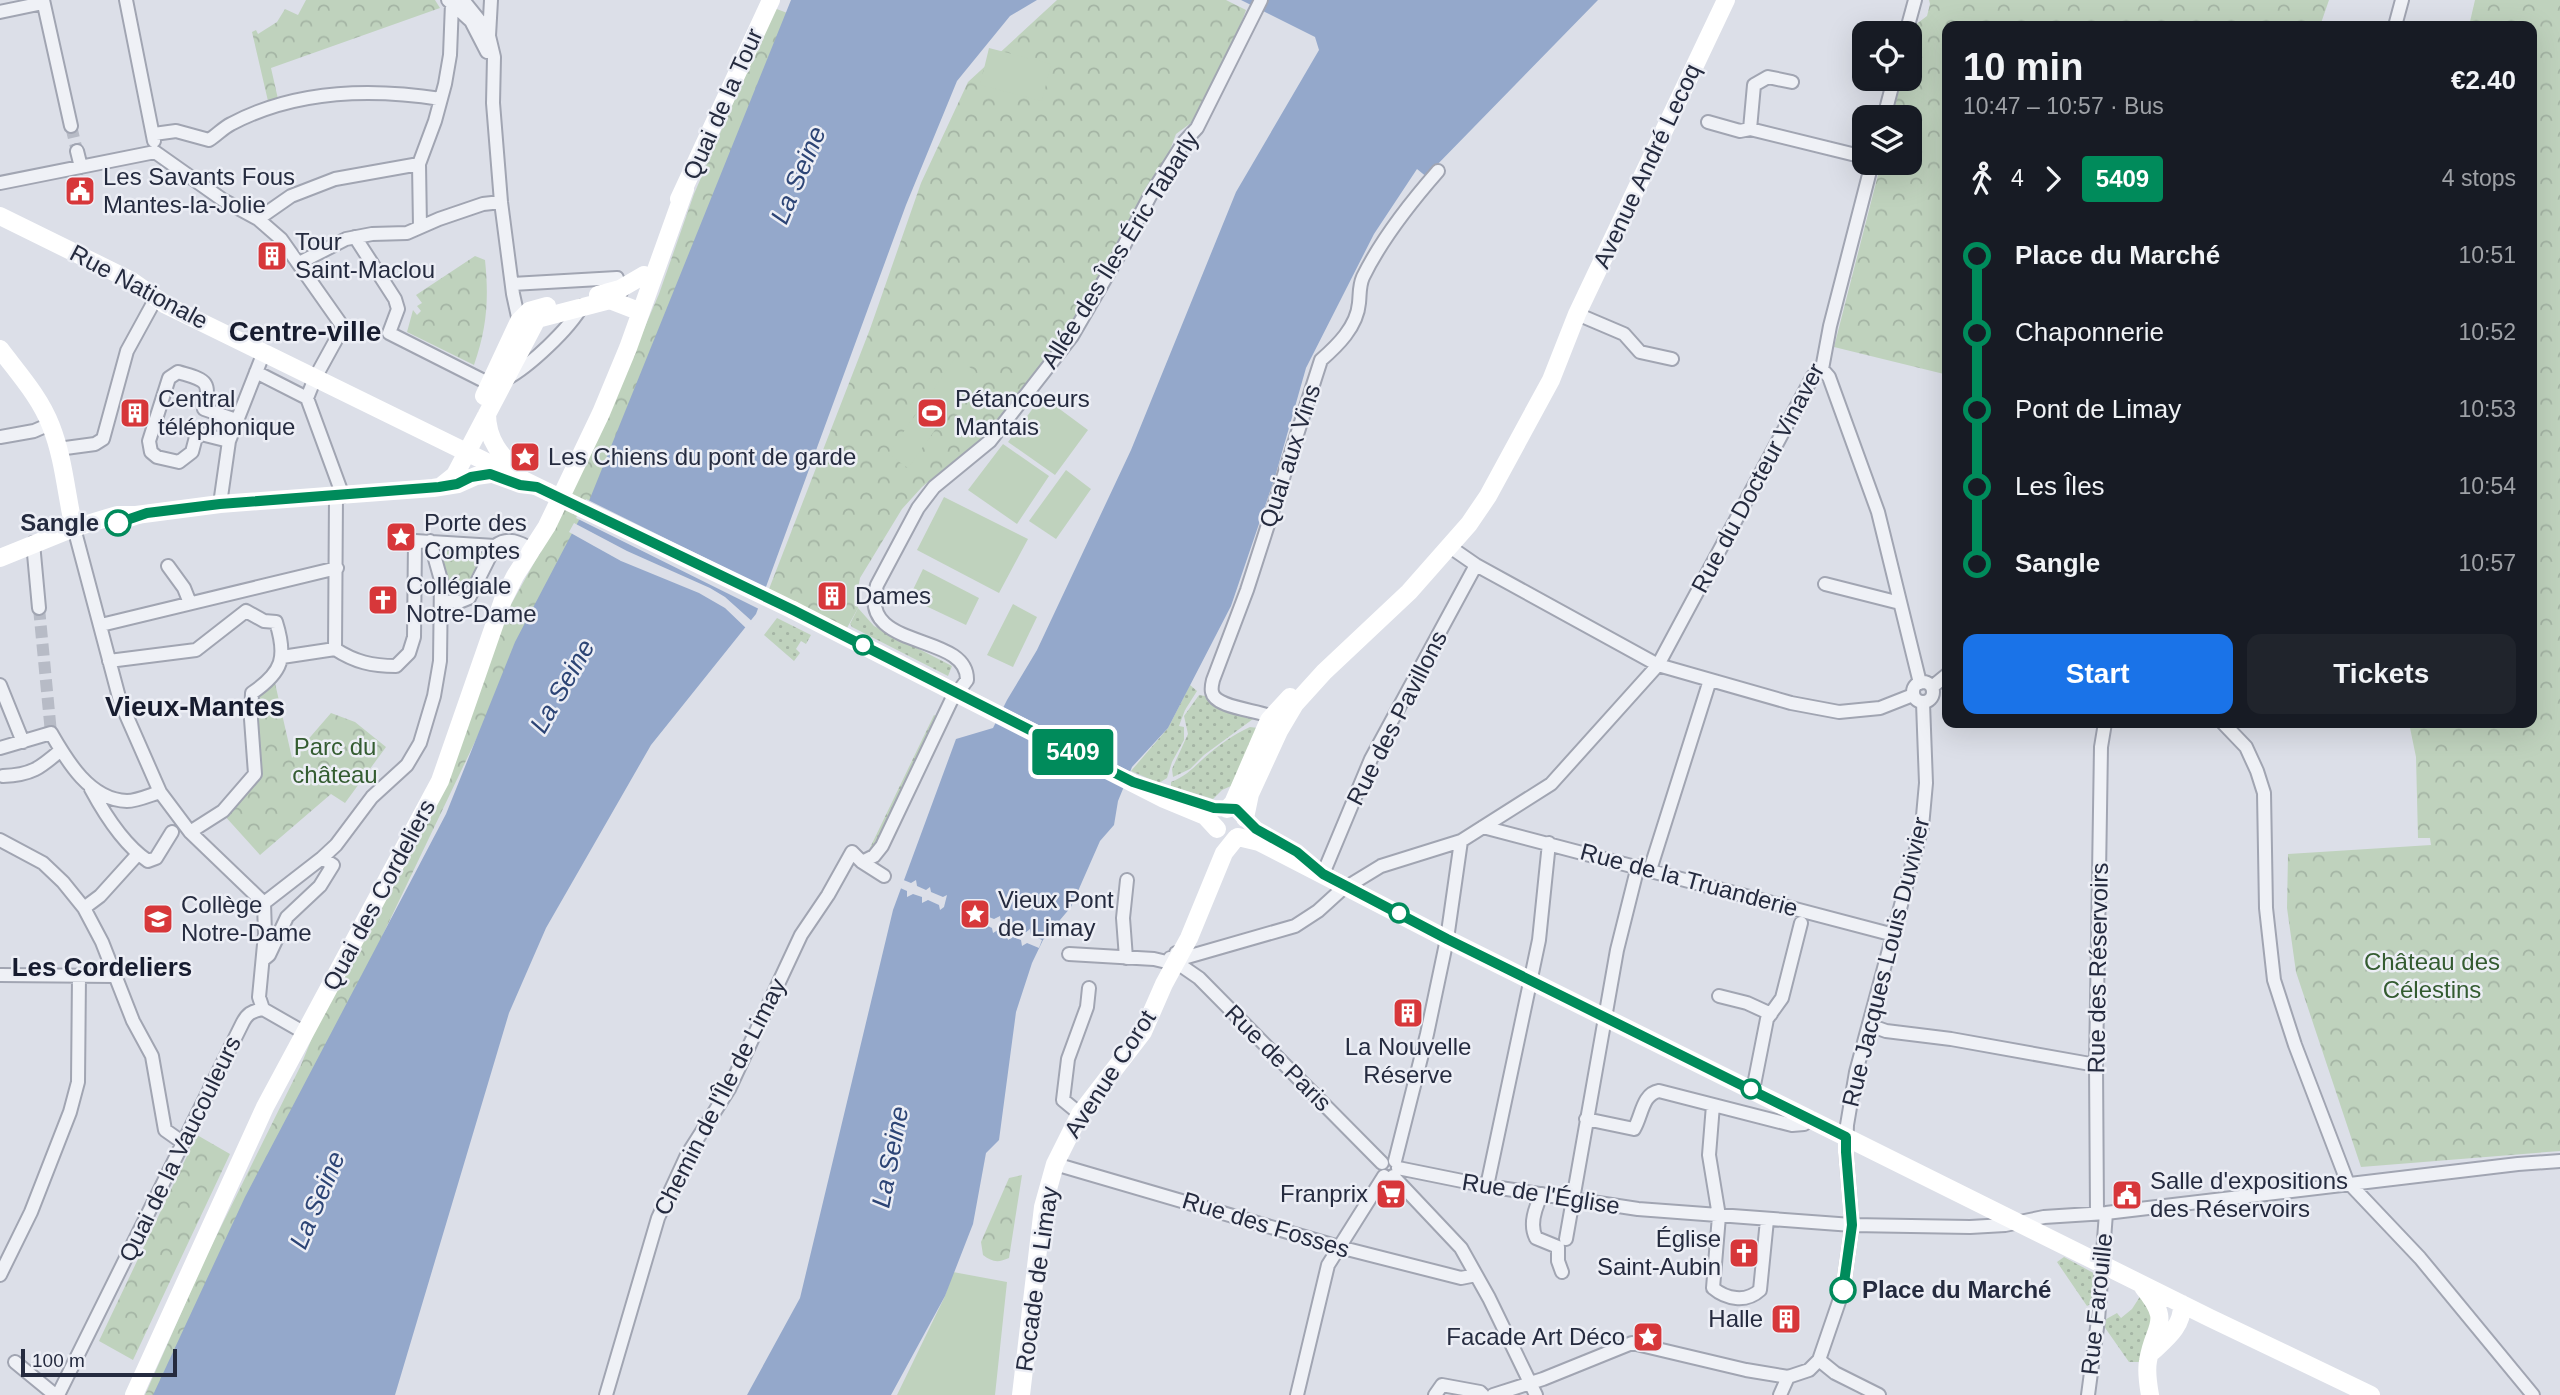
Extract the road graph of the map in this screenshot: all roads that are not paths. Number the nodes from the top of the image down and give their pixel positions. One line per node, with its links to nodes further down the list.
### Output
1 (126, 0): 21 (street)
2 (491, 0): 12 (street)
3 (771, 0): 10 (main road, Quai de la Tour)
4 (1261, 0): 90 (street, Allée des Îles Éric Tabarly)
5 (1726, 0): 41 (main road, Avenue André Lecoq)
6 (1915, 0): 13 (street)
7 (2402, 0): 14 (street)
8 (454, 1): 12 (street); 17 (street)
9 (43, 2): 11 (street); 19 (street)
10 (762, 9): 30 (main road, Quai de la Tour)
11 (0, 12)
12 (481, 20): 15 (street); 15 (street)
13 (1909, 21)
14 (2396, 21)
15 (492, 70): 31 (street)
16 (1792, 82): 20 (street)
17 (441, 99): 21 (street); 25 (street)
18 (1708, 122): 20 (street)
19 (71, 126)
20 (1750, 129): 24 (street)
21 (153, 134): 23 (street)
22 (77, 151): 26 (street)
23 (155, 152): 26 (street); 33 (street)
24 (1852, 154)
25 (419, 164): 33 (street); 34 (street)
26 (81, 167): 29 (street)
27 (1438, 171): 92 (street, Quai aux Vins)
28 (1869, 175): 47 (street, Rue du Docteur Vinaver)
29 (0, 183)
30 (685, 189): 38 (main road, Quai des Cordeliers); 38 (main road)
31 (501, 202): 34 (street); 37 (street)
32 (0, 216): 39 (main road, Rue Nationale)
33 (258, 219): 36 (street)
34 (419, 227): 35 (street)
35 (355, 237): 36 (street); 50 (street)
36 (299, 263): 49 (street)
37 (512, 284): 38 (street); 42 (street)
38 (629, 296): 40 (main road); 42 (main road); 71 (main road, Quai des Cordeliers)
39 (156, 298): 44 (main road, Rue Nationale); 59 (street)
40 (582, 306): 43 (main road); 50 (street)
41 (1577, 314): 46 (street); 70 (main road, Avenue André Lecoq)
42 (519, 321): 43 (street); 50 (main road)
43 (524, 339): 50 (main road)
44 (264, 352): 48 (street); 49 (main road, Rue Nationale)
45 (3, 359): 55 (main road)
46 (1672, 359)
47 (1822, 369): 79 (street); 85 (street, Rue du Docteur Vinaver)
48 (256, 372): 51 (street); 54 (street)
49 (315, 378): 51 (street); 60 (main road, Rue Nationale)
50 (498, 381): 53 (main road); 60 (main road)
51 (307, 398): 64 (street)
52 (204, 408): 54 (street); 56 (street); 56 (street)
53 (487, 414): 60 (main road); 63 (main road)
54 (236, 420): 58 (street)
55 (50, 424): 57 (street); 59 (main road)
56 (197, 433): 58 (street)
57 (0, 437)
58 (229, 442): 65 (street)
59 (58, 449): 66 (main road)
60 (462, 454): 61 (main road); 62 (main road); 63 (main road)
61 (490, 474): 62 (main road); 63 (main road)
62 (439, 487): 64 (main road)
63 (537, 487): 90 (main road, bridge)
64 (340, 496): 65 (main road); 75 (street)
65 (220, 504): 66 (main road)
66 (74, 528): 68 (main road); 81 (street)
67 (430, 541): 69 (street); 77 (street); 82 (street)
68 (33, 544): 72 (main road); 80 (street)
69 (495, 546): 71 (street); 77 (street)
70 (1450, 547): 73 (street); 92 (main road, Avenue André Lecoq)
71 (533, 550): 139 (main road, Quai des Cordeliers)
72 (0, 558)
73 (1476, 565): 85 (street); 116 (street, Rue des Pavillons)
74 (168, 566): 78 (street)
75 (337, 568): 78 (street); 82 (street)
76 (1825, 584): 79 (street)
77 (442, 601): 113 (street)
78 (190, 603): 81 (street)
79 (1900, 603): 89 (street)
80 (39, 608)
81 (101, 625): 84 (street)
82 (335, 649): 83 (street)
83 (282, 657): 84 (street); 107 (street)
84 (109, 661): 101 (street)
85 (1658, 665): 87 (street); 104 (street, Rue du Docteur Vinaver)
86 (1942, 677): 89 (street)
87 (1710, 680): 91 (street); 115 (street)
88 (0, 685): 95 (street)
89 (1926, 685): 91 (street); 91 (street)
90 (957, 694): 99 (main road); 114 (street)
91 (1918, 699): 123 (street, Rue Jacques Louis Duvivier)
92 (1278, 719): 102 (main road, Avenue André Lecoq); 103 (main road, Avenue André Lecoq)
93 (2104, 728): 140 (street, Rue des Réservoirs)
94 (2228, 728): 151 (street)
95 (23, 742): 96 (street); 97 (street)
96 (0, 748)
97 (61, 750): 98 (street); 100 (street)
98 (3, 776)
99 (1133, 782): 102 (main road); 105 (main road)
100 (91, 789): 101 (street); 112 (street)
101 (160, 792): 107 (street)
102 (1226, 810): 103 (main road); 105 (main road)
103 (1245, 819): 108 (main road); 116 (main road)
104 (1483, 827): 110 (street, Rue du Docteur Vinaver); 111 (street, Rue de la Truanderie)
105 (1218, 830): 108 (main road); 127 (main road, Avenue Corot)
106 (172, 832): 112 (street)
107 (190, 832): 120 (street)
108 (1237, 838): 116 (main road); 127 (main road, Avenue Corot)
109 (0, 840): 121 (street)
110 (1461, 841): 119 (street, Rue du Docteur Vinaver); 124 (street)
111 (1549, 843): 115 (street, Rue de la Truanderie); 132 (street)
112 (138, 854): 121 (street)
113 (322, 858): 120 (street); 128 (street)
114 (862, 862): 117 (street); 177 (street, Chemin de l'Île de Limay)
115 (1644, 868): 122 (street, Rue de la Truanderie); 137 (street)
116 (1323, 874): 119 (main road)
117 (884, 876)
118 (1126, 880): 126 (street)
119 (1348, 887): 124 (main road); 127 (street, Rue du Docteur Vinaver)
120 (264, 903): 128 (street)
121 (84, 908): 131 (street)
122 (1802, 917): 123 (street, Rue de la Truanderie); 136 (street)
123 (1894, 935): 138 (street, Rue Jacques Louis Duvivier)
124 (1447, 939): 132 (main road); 150 (street)
125 (1069, 954): 126 (street, Rue du Docteur Vinaver)
126 (1126, 958): 127 (street, Rue du Docteur Vinaver)
127 (1174, 959): 143 (main road, Avenue Corot); 150 (street, Rue de Paris)
128 (263, 960): 135 (street)
129 (0, 975): 130 (street)
130 (79, 976): 131 (street); 164 (street)
131 (114, 976): 147 (street)
132 (1531, 980): 137 (main road); 152 (street)
133 (1089, 988): 143 (street)
134 (1719, 996): 136 (street)
135 (263, 1009): 139 (street); 147 (street, Quai de la Vaucouleurs)
136 (1771, 1014): 141 (street)
137 (1606, 1018): 141 (main road); 144 (street)
138 (1869, 1025): 140 (street); 146 (street, Rue Jacques Louis Duvivier)
139 (305, 1034): 176 (main road, Quai des Cordeliers)
140 (2096, 1065): 155 (street, Rue des Réservoirs)
141 (1753, 1090): 145 (main road)
142 (1713, 1105): 144 (street); 145 (street); 156 (street)
143 (1080, 1114): 149 (main road, Avenue Corot)
144 (1586, 1119): 154 (street)
145 (1811, 1119): 146 (main road)
146 (1846, 1137): 158 (main road); 159 (street, Rue Jacques Louis Duvivier)
147 (182, 1142): 175 (street, Quai de la Vaucouleurs)
148 (2560, 1161): 151 (street, Rue de l'Église)
149 (1055, 1164): 161 (street, Rue des Fosses); 178 (main road, Rocade de Limay)
150 (1391, 1169): 152 (street, Rue de l'Église); 161 (street); 165 (street, Rue de Paris)
151 (2350, 1184): 155 (street, Rue de l'Église); 190 (street)
152 (1487, 1186): 153 (street, Rue de l'Église)
153 (1542, 1194): 154 (street, Rue de l'Église); 163 (street)
154 (1572, 1198): 156 (street, Rue de l'Église); 160 (street)
155 (2101, 1213): 158 (street, Rue de l'Église); 162 (street, Rue Farouille)
156 (1719, 1216): 157 (street, Rue de l'Église); 157 (street)
157 (1767, 1220): 159 (street, Rue de l'Église)
158 (2020, 1223): 159 (street, Rue de l'Église); 162 (main road)
159 (1852, 1225): 171 (street, Rue Jacques Louis Duvivier)
160 (1566, 1239)
161 (1339, 1247): 165 (street, Rue des Fosses); 179 (street)
162 (2102, 1263): 166 (main road); 186 (street, Rue Farouille)
163 (1562, 1272)
164 (0, 1275)
165 (1476, 1275): 174 (street, Rue de Paris)
166 (2139, 1282): 167 (main road); 169 (main road)
167 (2182, 1304): 168 (main road); 169 (main road)
168 (2210, 1318): 169 (main road); 170 (main road)
169 (2167, 1327): 187 (main road)
170 (2238, 1332): 188 (main road); 189 (main road)
171 (1819, 1360): 173 (street); 185 (street)
172 (15, 1362): 175 (street)
173 (1788, 1377): 174 (street); 184 (street)
174 (1529, 1383): 182 (street); 183 (street, Rue de Paris)
175 (56, 1395)
176 (134, 1395)
177 (606, 1395)
178 (1021, 1395)
179 (1297, 1395)
180 (1435, 1395): 181 (street)
181 (1483, 1395)
182 (1493, 1395)
183 (1536, 1395)
184 (1780, 1395)
185 (1879, 1395)
186 (2088, 1395)
187 (2150, 1395)
188 (2357, 1395)
189 (2371, 1395)
190 (2533, 1395)

